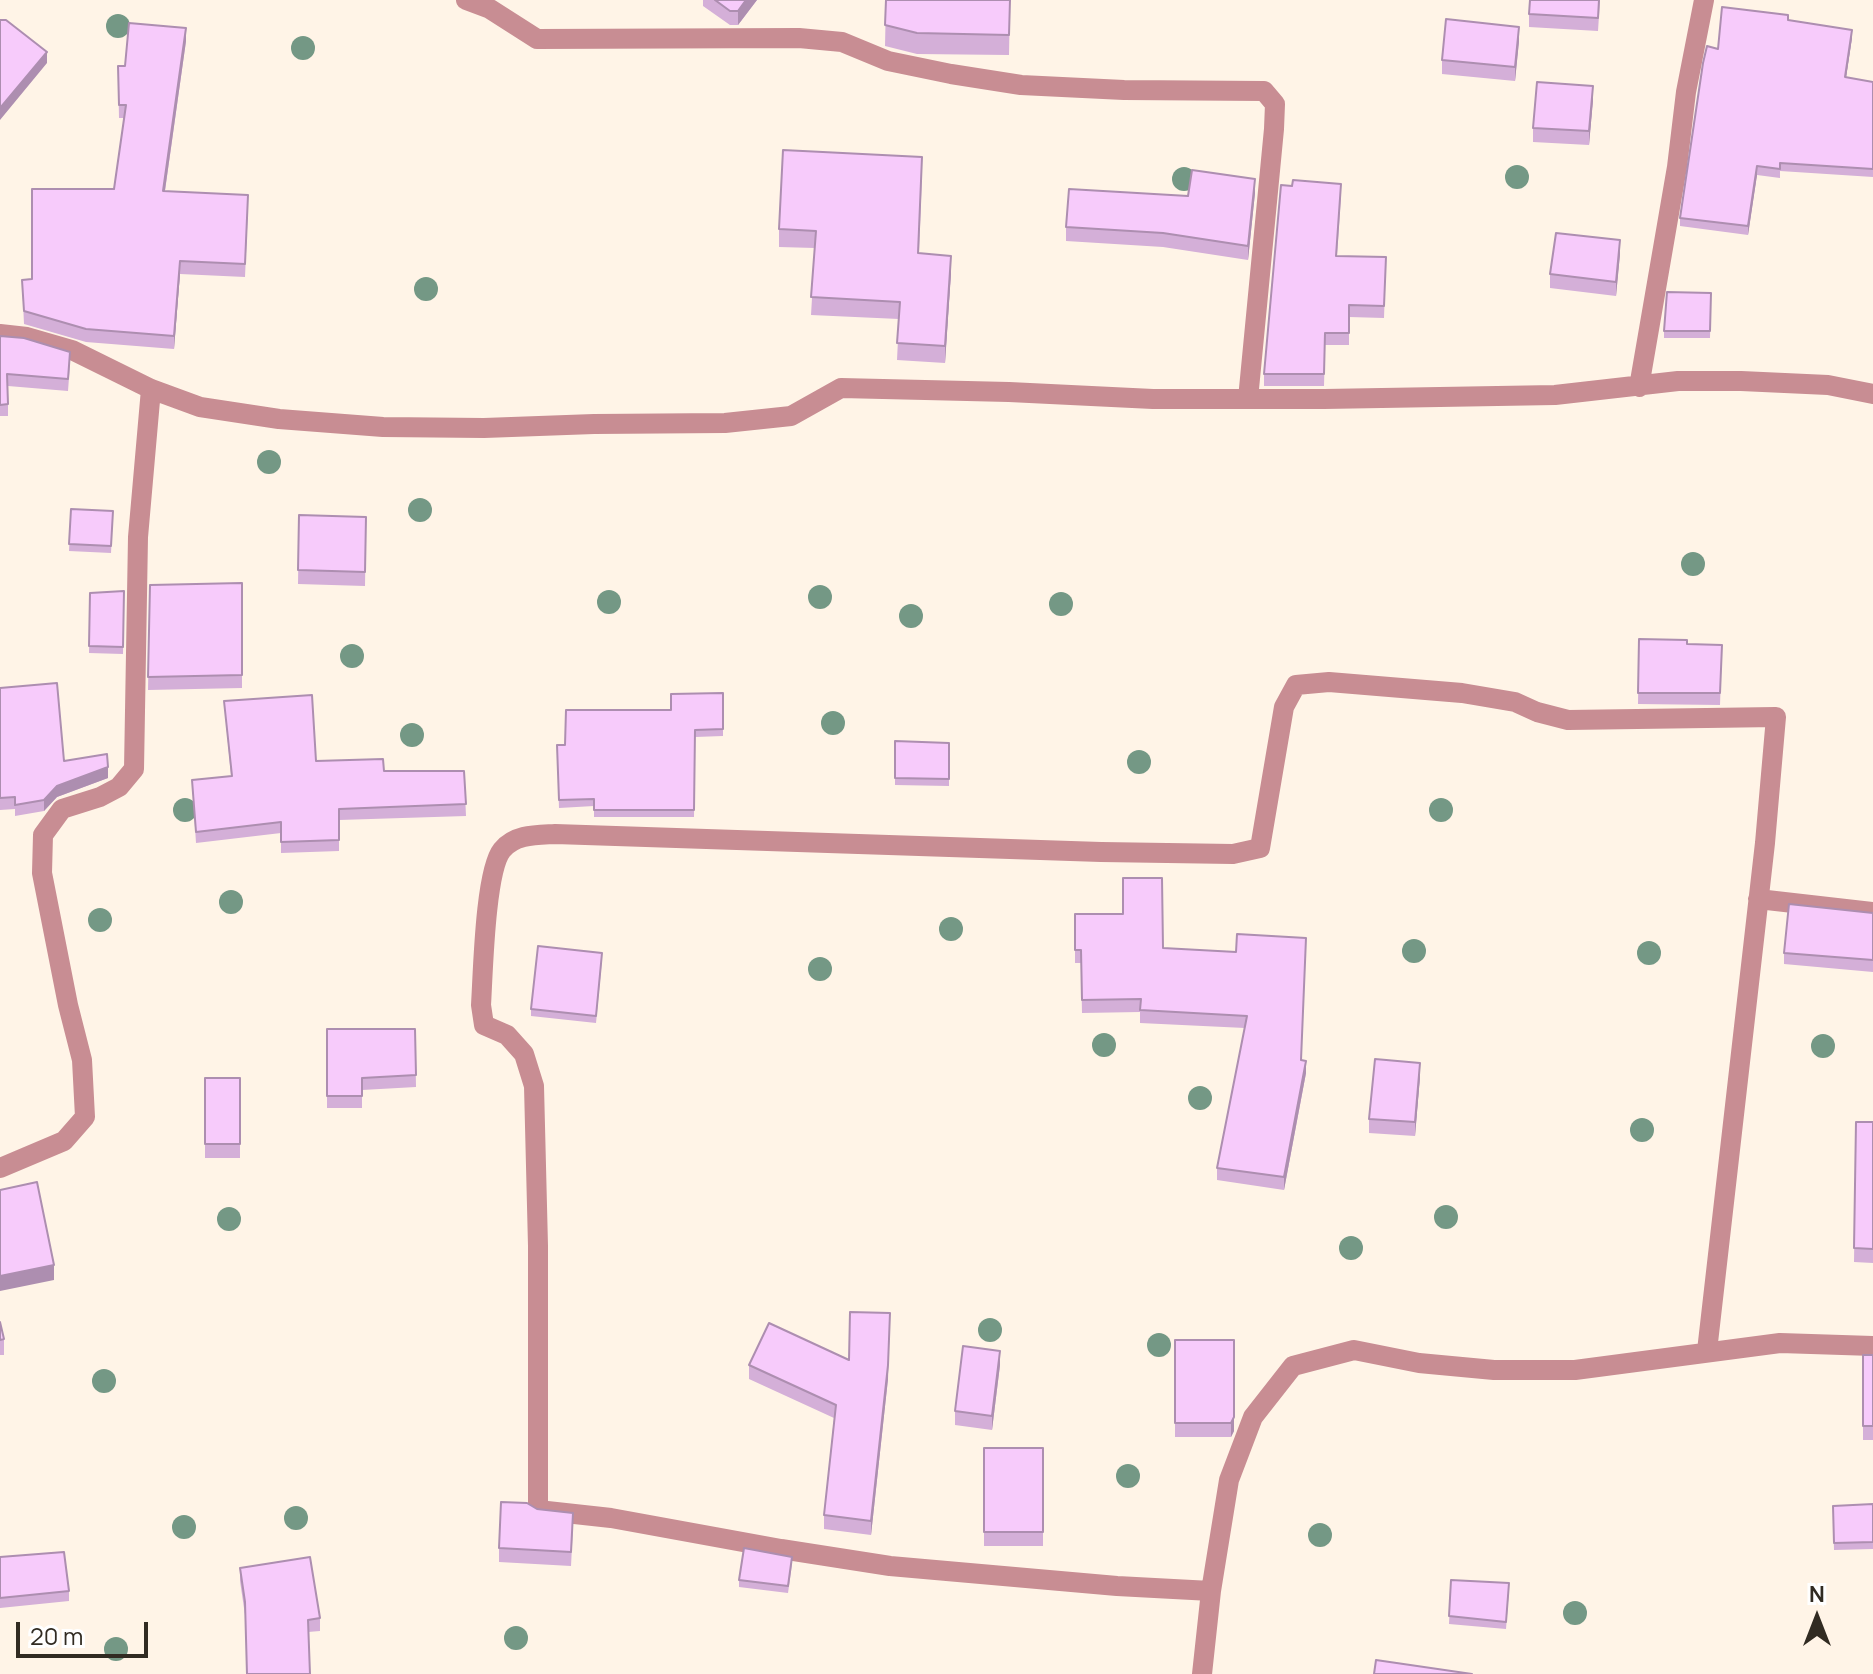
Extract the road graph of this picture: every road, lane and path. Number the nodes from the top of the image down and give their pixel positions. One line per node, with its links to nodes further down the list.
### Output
1 (466, 0): 7 (street)
2 (1704, 0): 4 (street)
3 (0, 334): 5 (street)
4 (1639, 387): 6 (street); 7 (street)
5 (151, 389): 7 (street); 10 (street)
6 (1873, 394)
7 (1248, 399)
8 (1758, 899): 9 (street); 12 (street); 13 (street)
9 (1873, 912)
10 (0, 1168)
11 (1873, 1346): 12 (street)
12 (1707, 1351): 13 (street)
13 (1211, 1591): 14 (street)
14 (1202, 1674)

